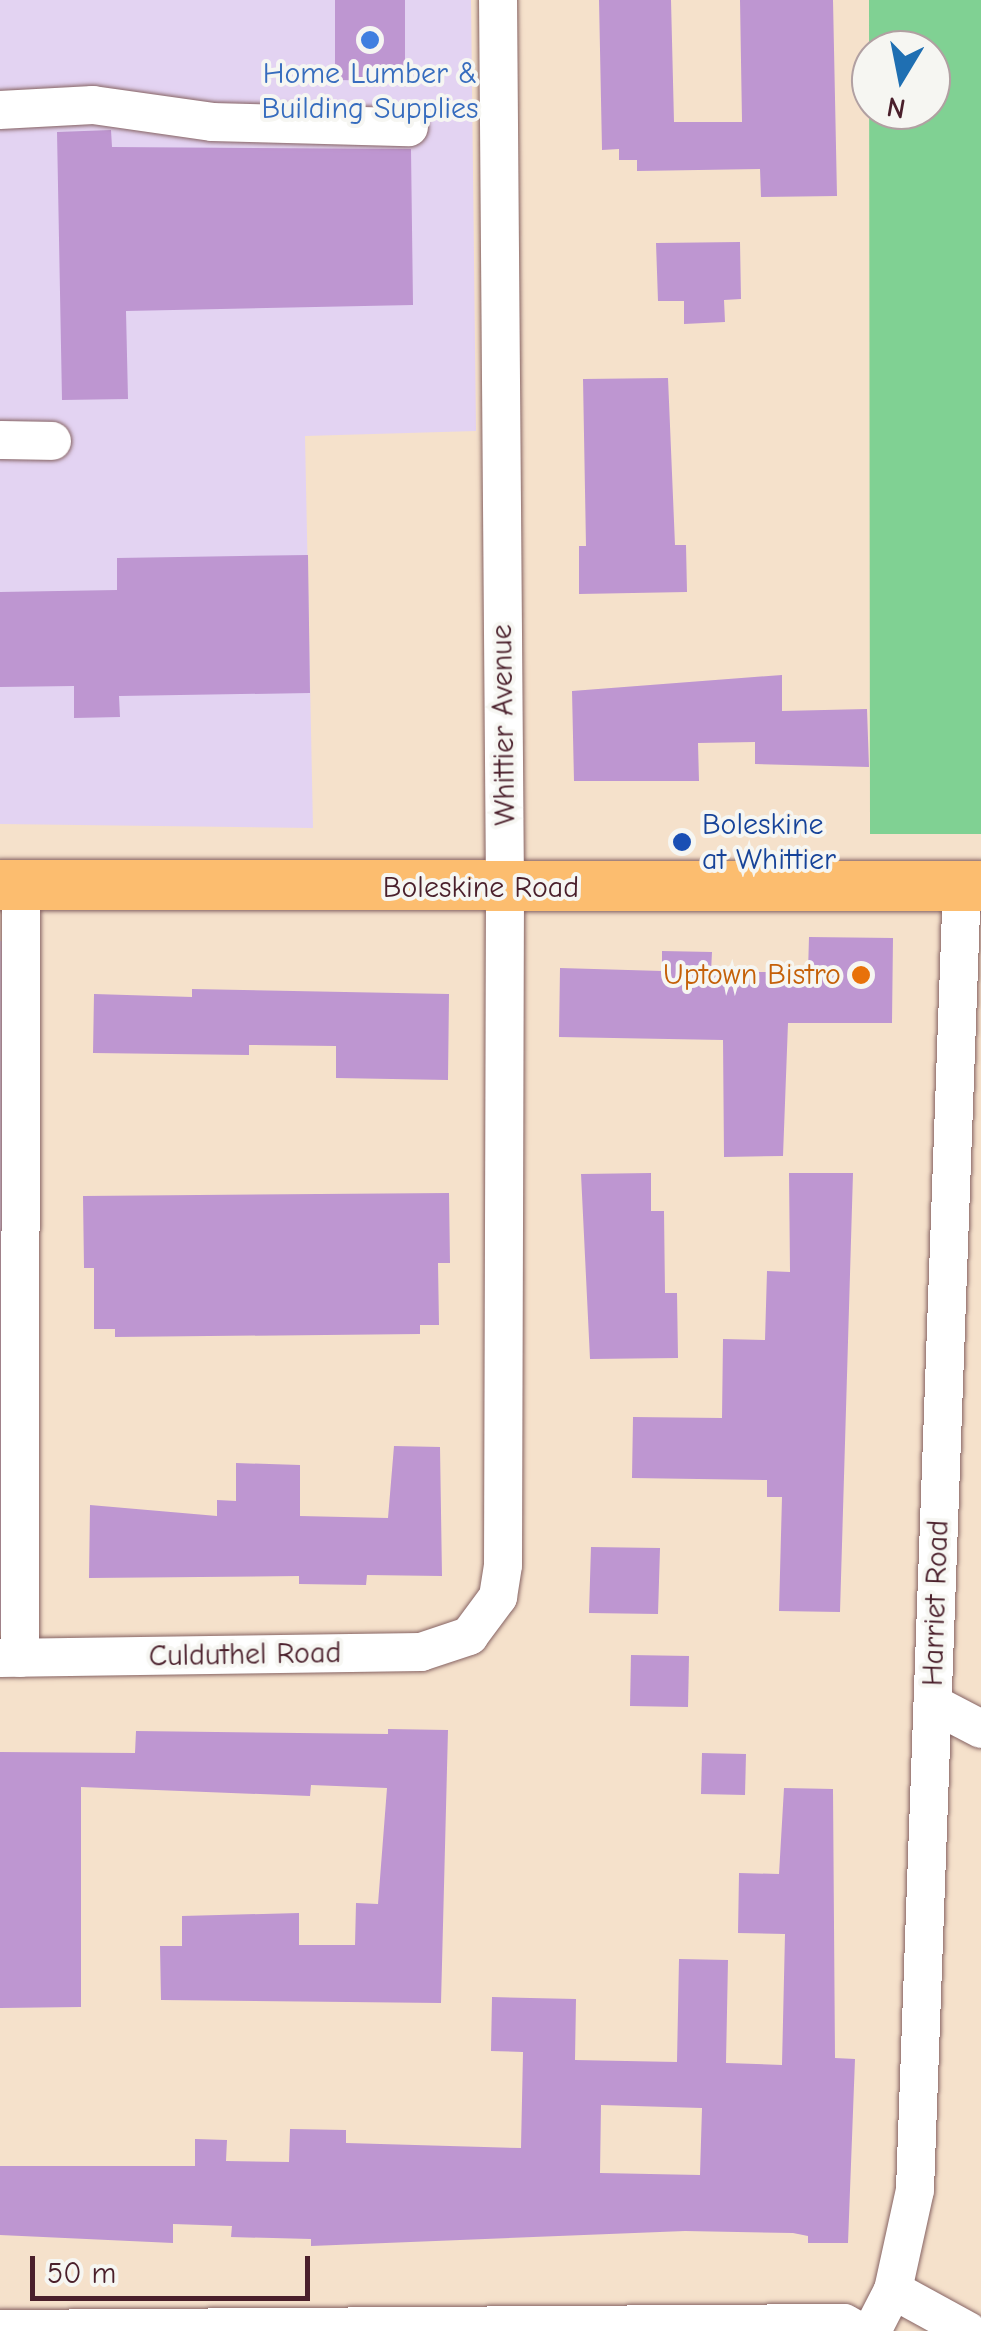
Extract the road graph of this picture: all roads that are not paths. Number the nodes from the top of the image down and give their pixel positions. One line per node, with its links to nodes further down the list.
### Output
1 (498, 0): 8 (street, Whittier Avenue)
2 (0, 110): 3 (street)
3 (409, 128)
4 (0, 440): 5 (street)
5 (52, 441)
6 (10, 884): 8 (main road, Boleskine Road); 10 (street)
7 (971, 886): 8 (main road, Boleskine Road); 11 (street, Harriet Road)
8 (505, 888): 9 (street, Whittier Avenue)
9 (483, 1626): 10 (street, Culduthel Road)
10 (10, 1658)
11 (933, 1704): 12 (street); 13 (street, Harriet Road)
12 (981, 1728)
13 (893, 2290): 16 (street, Harriet Road); 17 (street)
14 (20, 2330): 15 (street)
15 (860, 2331)
16 (872, 2331)
17 (968, 2331)

